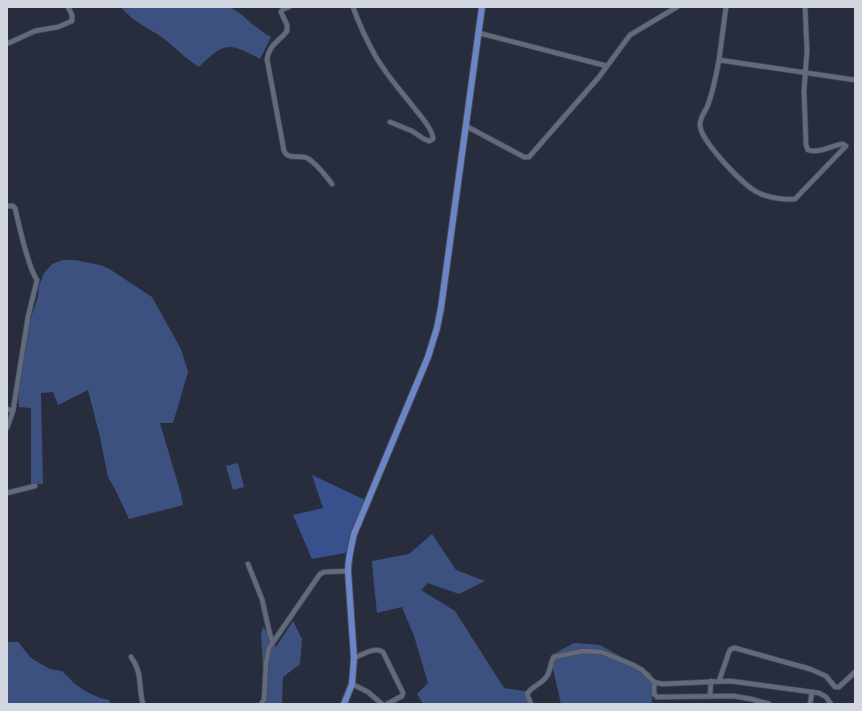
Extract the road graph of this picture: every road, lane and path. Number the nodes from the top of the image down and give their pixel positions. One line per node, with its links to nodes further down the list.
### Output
1 (68, 7): 9 (street)
2 (289, 7): 16 (street)
3 (353, 7): 14 (street)
4 (482, 7): 8 (main road)
5 (677, 7): 11 (street)
6 (726, 7): 10 (street)
7 (805, 7): 12 (street)
8 (479, 33): 11 (street); 15 (main road)
9 (7, 42)
10 (719, 60): 12 (street); 12 (street)
11 (607, 66): 15 (street)
12 (806, 73): 13 (street)
13 (855, 80)
14 (390, 122)
15 (466, 126): 24 (main road)
16 (332, 184)
17 (7, 206): 19 (street)
18 (7, 409): 19 (street)
19 (13, 410): 20 (street)
20 (7, 428)
21 (35, 486): 22 (street)
22 (7, 493)
23 (248, 564): 25 (street)
24 (348, 571): 25 (street); 27 (main road)
25 (273, 642): 35 (street)
26 (131, 656): 36 (street)
27 (354, 658): 32 (main road); 40 (street)
28 (855, 672): 30 (street)
29 (711, 681): 30 (street); 31 (street); 34 (street)
30 (719, 681): 33 (street)
31 (654, 682): 34 (street); 41 (street)
32 (352, 684): 38 (main road); 39 (street)
33 (812, 692): 43 (street); 44 (street)
34 (710, 696): 42 (street)
35 (261, 703): 37 (street)
36 (143, 704)
37 (267, 704)
38 (344, 704)
39 (382, 704)
40 (387, 704)
41 (531, 704)
42 (769, 704)
43 (810, 704)
44 (831, 704)

